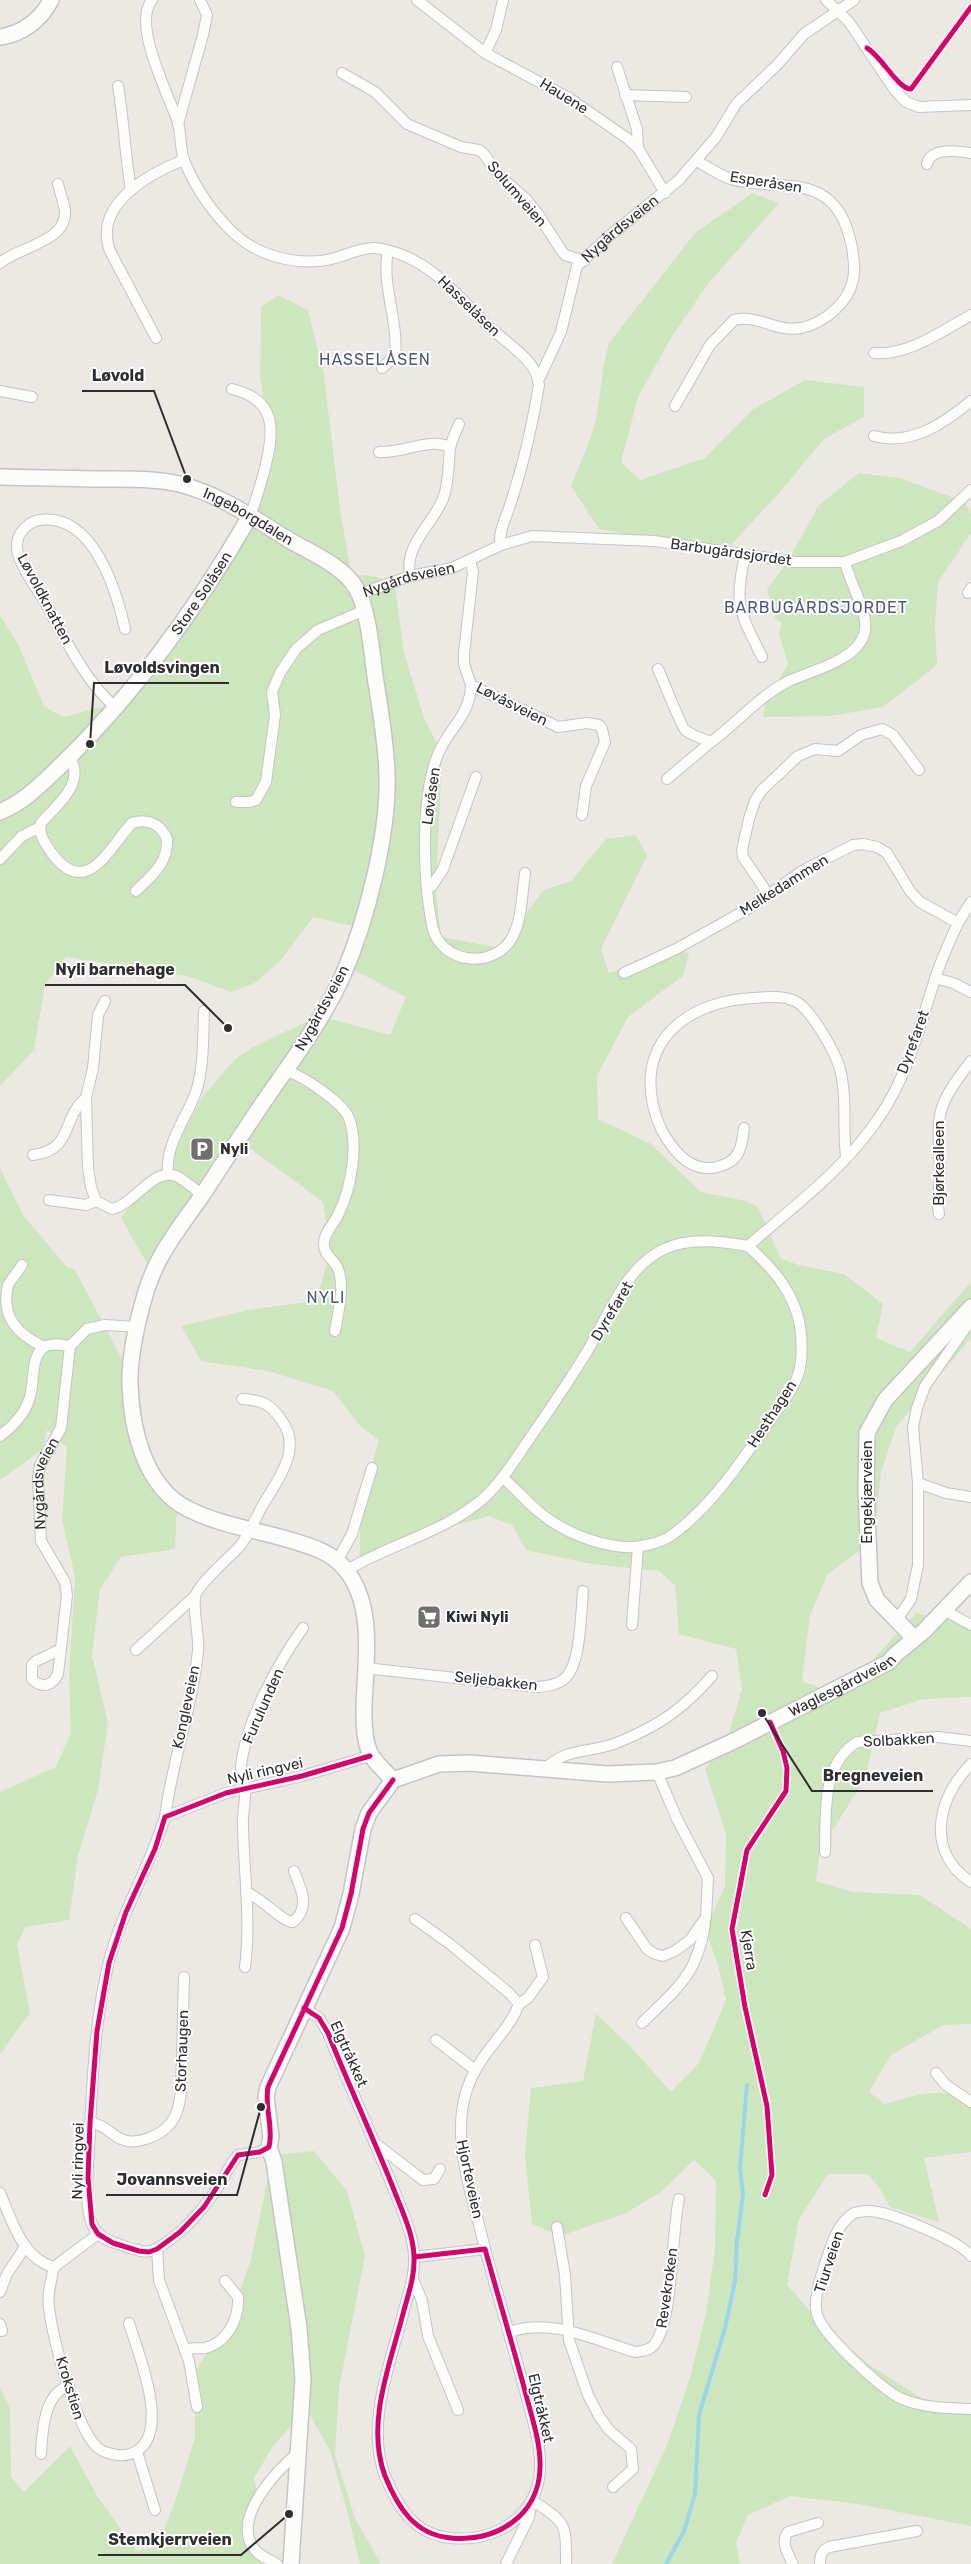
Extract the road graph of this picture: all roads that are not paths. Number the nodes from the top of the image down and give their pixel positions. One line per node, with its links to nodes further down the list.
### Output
1 (51, 0): 9 (main road)
2 (152, 0): 17 (street, Hasselåsen)
3 (200, 0): 17 (street, Hasselåsen)
4 (417, 0): 10 (street, Hauene)
5 (503, 0): 10 (street)
6 (826, 0): 8 (street)
7 (854, 0): 8 (street, Nygårdsveien)
8 (838, 10): 16 (street); 21 (street, Nygårdsveien)
9 (0, 37)
10 (485, 53): 18 (street, Hauene)
11 (617, 66): 14 (street, Hauene)
12 (342, 73): 27 (street, Solumveien)
13 (118, 86): 24 (street)
14 (625, 95): 15 (street); 18 (street, Hauene)
15 (686, 97)
16 (971, 105)
17 (178, 124): 20 (street, Hasselåsen)
18 (638, 148): 25 (street, Hauene)
19 (971, 153): 22 (street)
20 (184, 160): 24 (street); 26 (street, Hasselåsen)
21 (697, 161): 25 (street, Nygårdsveien); 38 (street, Esperåsen)
22 (927, 164)
23 (58, 184): 28 (street)
24 (131, 190): 30 (street)
25 (665, 193): 27 (street, Nygårdsveien)
26 (388, 251): 32 (street); 33 (street, Hasselåsen)
27 (584, 261): 33 (street, Nygårdsveien)
28 (0, 263)
29 (971, 315): 31 (street)
30 (156, 338)
31 (874, 353)
32 (382, 368)
33 (537, 377): 46 (street, Nygårdsveien)
34 (232, 389): 45 (street)
35 (0, 391): 36 (street)
36 (32, 397)
37 (971, 401): 40 (street)
38 (675, 406)
39 (459, 424): 41 (street)
40 (874, 436)
41 (450, 447): 42 (street); 50 (street)
42 (379, 452)
43 (0, 477): 45 (main road, Ingeborgdalen)
44 (971, 490): 49 (street, Barbugårdsjordet)
45 (250, 516): 51 (main road, Ingeborgdalen); 57 (main road, Store Solåsen)
46 (501, 545): 47 (street, Barbugårdsjordet); 48 (street, Nygårdsveien)
47 (745, 556): 49 (street, Barbugårdsjordet); 54 (street)
48 (470, 560): 50 (street, Nygårdsveien); 56 (street, Løvåsveien)
49 (845, 562): 58 (street)
50 (410, 576): 51 (street, Nygårdsveien)
51 (360, 594): 52 (main road, Nygårdsveien)
52 (364, 614): 63 (street); 80 (main road, Nygårdsveien)
53 (125, 629): 57 (street, Løvoldknatten)
54 (762, 657)
55 (658, 669): 58 (street)
56 (471, 684): 65 (street, Løvåsveien); 69 (street, Løvåsen)
57 (115, 707): 59 (main road, Store Solåsen)
58 (711, 742): 62 (street)
59 (70, 758): 64 (main road, Store Solåsen); 66 (street)
60 (919, 770): 71 (street)
61 (476, 777): 69 (street, Løvåsen)
62 (667, 779)
63 (236, 802)
64 (0, 812)
65 (582, 816)
66 (40, 827): 67 (street); 70 (street)
67 (0, 859)
68 (525, 873): 69 (street, Løvåsen)
69 (428, 886)
70 (136, 891)
71 (768, 894): 73 (street, Melkedammen); 74 (street, Melkedammen)
72 (971, 902): 73 (street)
73 (958, 922): 75 (street, Dyrefaret)
74 (624, 973)
75 (935, 978): 76 (street); 84 (street, Dyrefaret)
76 (971, 992)
77 (105, 1002): 81 (street)
78 (204, 1011): 85 (street)
79 (971, 1061): 89 (street, Bjørkealleen)
80 (286, 1070): 86 (main road, Nygårdsveien); 95 (street)
81 (86, 1098): 83 (street); 88 (street)
82 (744, 1128): 84 (street)
83 (33, 1155)
84 (846, 1156): 90 (street, Dyrefaret)
85 (168, 1174): 86 (street); 88 (street)
86 (202, 1195): 94 (main road, Nygårdsveien)
87 (49, 1200): 88 (street)
88 (96, 1201)
89 (939, 1214)
90 (748, 1246): 101 (street, Dyrefaret); 105 (street, Hesthagen)
91 (22, 1265): 97 (street)
92 (971, 1308): 111 (main road, Engekjærveien)
93 (971, 1320): 102 (street)
94 (137, 1328): 96 (street); 104 (main road, Nygårdsveien)
95 (335, 1331)
96 (70, 1346): 97 (street); 116 (street, Nygårdsveien)
97 (44, 1347): 99 (street)
98 (242, 1399): 104 (street)
99 (0, 1436)
100 (372, 1468): 106 (street)
101 (503, 1478): 105 (street, Hesthagen); 106 (street, Dyrefaret)
102 (918, 1483): 103 (street); 111 (street)
103 (971, 1497)
104 (256, 1531): 106 (main road); 109 (street)
105 (638, 1547): 113 (street)
106 (342, 1565): 118 (main road)
107 (971, 1582): 110 (main road, Waglesgårdveien)
108 (583, 1591): 118 (street, Seljebakken)
109 (195, 1596): 117 (street); 127 (street, Kongleveien)
110 (944, 1610): 112 (street); 115 (main road, Waglesgårdveien)
111 (896, 1620): 115 (main road, Engekjærveien)
112 (971, 1625)
113 (632, 1626)
114 (303, 1628): 126 (street, Furulunden)
115 (914, 1638): 124 (main road, Waglesgårdveien)
116 (61, 1649)
117 (136, 1650)
118 (365, 1668): 121 (main road)
119 (712, 1676): 123 (street)
120 (971, 1741): 128 (street, Solbakken)
121 (370, 1756): 125 (main road); 126 (street, Nyli ringvei)
122 (971, 1764): 130 (street)
123 (545, 1769): 124 (main road, Waglesgårdveien); 125 (main road, Waglesgårdveien)
124 (657, 1772): 132 (street)
125 (393, 1780): 139 (main road)
126 (245, 1788): 127 (street, Nyli ringvei); 131 (street, Furulunden)
127 (165, 1817): 145 (street, Nyli ringvei)
128 (825, 1852)
129 (294, 1871): 131 (street)
130 (971, 1882)
131 (246, 1892): 136 (street, Furulunden)
132 (706, 1917): 133 (street); 140 (street)
133 (626, 1918)
134 (415, 1919): 138 (street)
135 (536, 1944): 138 (street, Hjorteveien)
136 (245, 1967)
137 (184, 1977): 145 (street, Storhaugen)
138 (519, 2004): 142 (street, Hjorteveien)
139 (304, 2008): 146 (street, Elgtråkket); 147 (main road)
140 (642, 2023)
141 (436, 2040): 142 (street)
142 (475, 2070): 155 (street, Hjorteveien)
143 (936, 2073): 144 (street)
144 (971, 2102)
145 (90, 2123): 152 (street, Nyli ringvei)
146 (375, 2143): 148 (street); 157 (street, Elgtråkket)
147 (269, 2148): 154 (street); 171 (main road)
148 (440, 2169)
149 (0, 2193): 153 (street)
150 (680, 2199): 163 (street, Revekroken)
151 (557, 2227): 163 (street)
152 (98, 2234): 154 (street); 158 (street)
153 (26, 2247): 158 (street); 161 (street)
154 (157, 2248): 165 (street)
155 (485, 2249): 157 (street); 164 (street, Elgtråkket)
156 (971, 2256): 168 (street, Tiurveien)
157 (414, 2257): 159 (street, Elgtråkket)
158 (54, 2267): 166 (street, Krokstien)
159 (413, 2279): 169 (street, Elgtråkket); 174 (street, Elgtråkket)
160 (225, 2281): 165 (street)
161 (0, 2292)
162 (128, 2323): 170 (street)
163 (569, 2331): 164 (street, Revekroken); 173 (street)
164 (509, 2332): 174 (street, Elgtråkket)
165 (185, 2350): 167 (street)
166 (69, 2386): 170 (street, Krokstien); 172 (street)
167 (197, 2407)
168 (971, 2409)
169 (458, 2410)
170 (137, 2452): 175 (street)
171 (299, 2452): 178 (street); 179 (main road)
172 (41, 2454)
173 (613, 2487)
174 (532, 2500): 180 (street); 181 (street)
175 (155, 2510)
176 (818, 2523): 182 (street)
177 (917, 2531): 183 (street)
178 (277, 2564)
179 (291, 2564)
180 (506, 2564)
181 (566, 2564)
182 (793, 2564)
183 (820, 2564)

